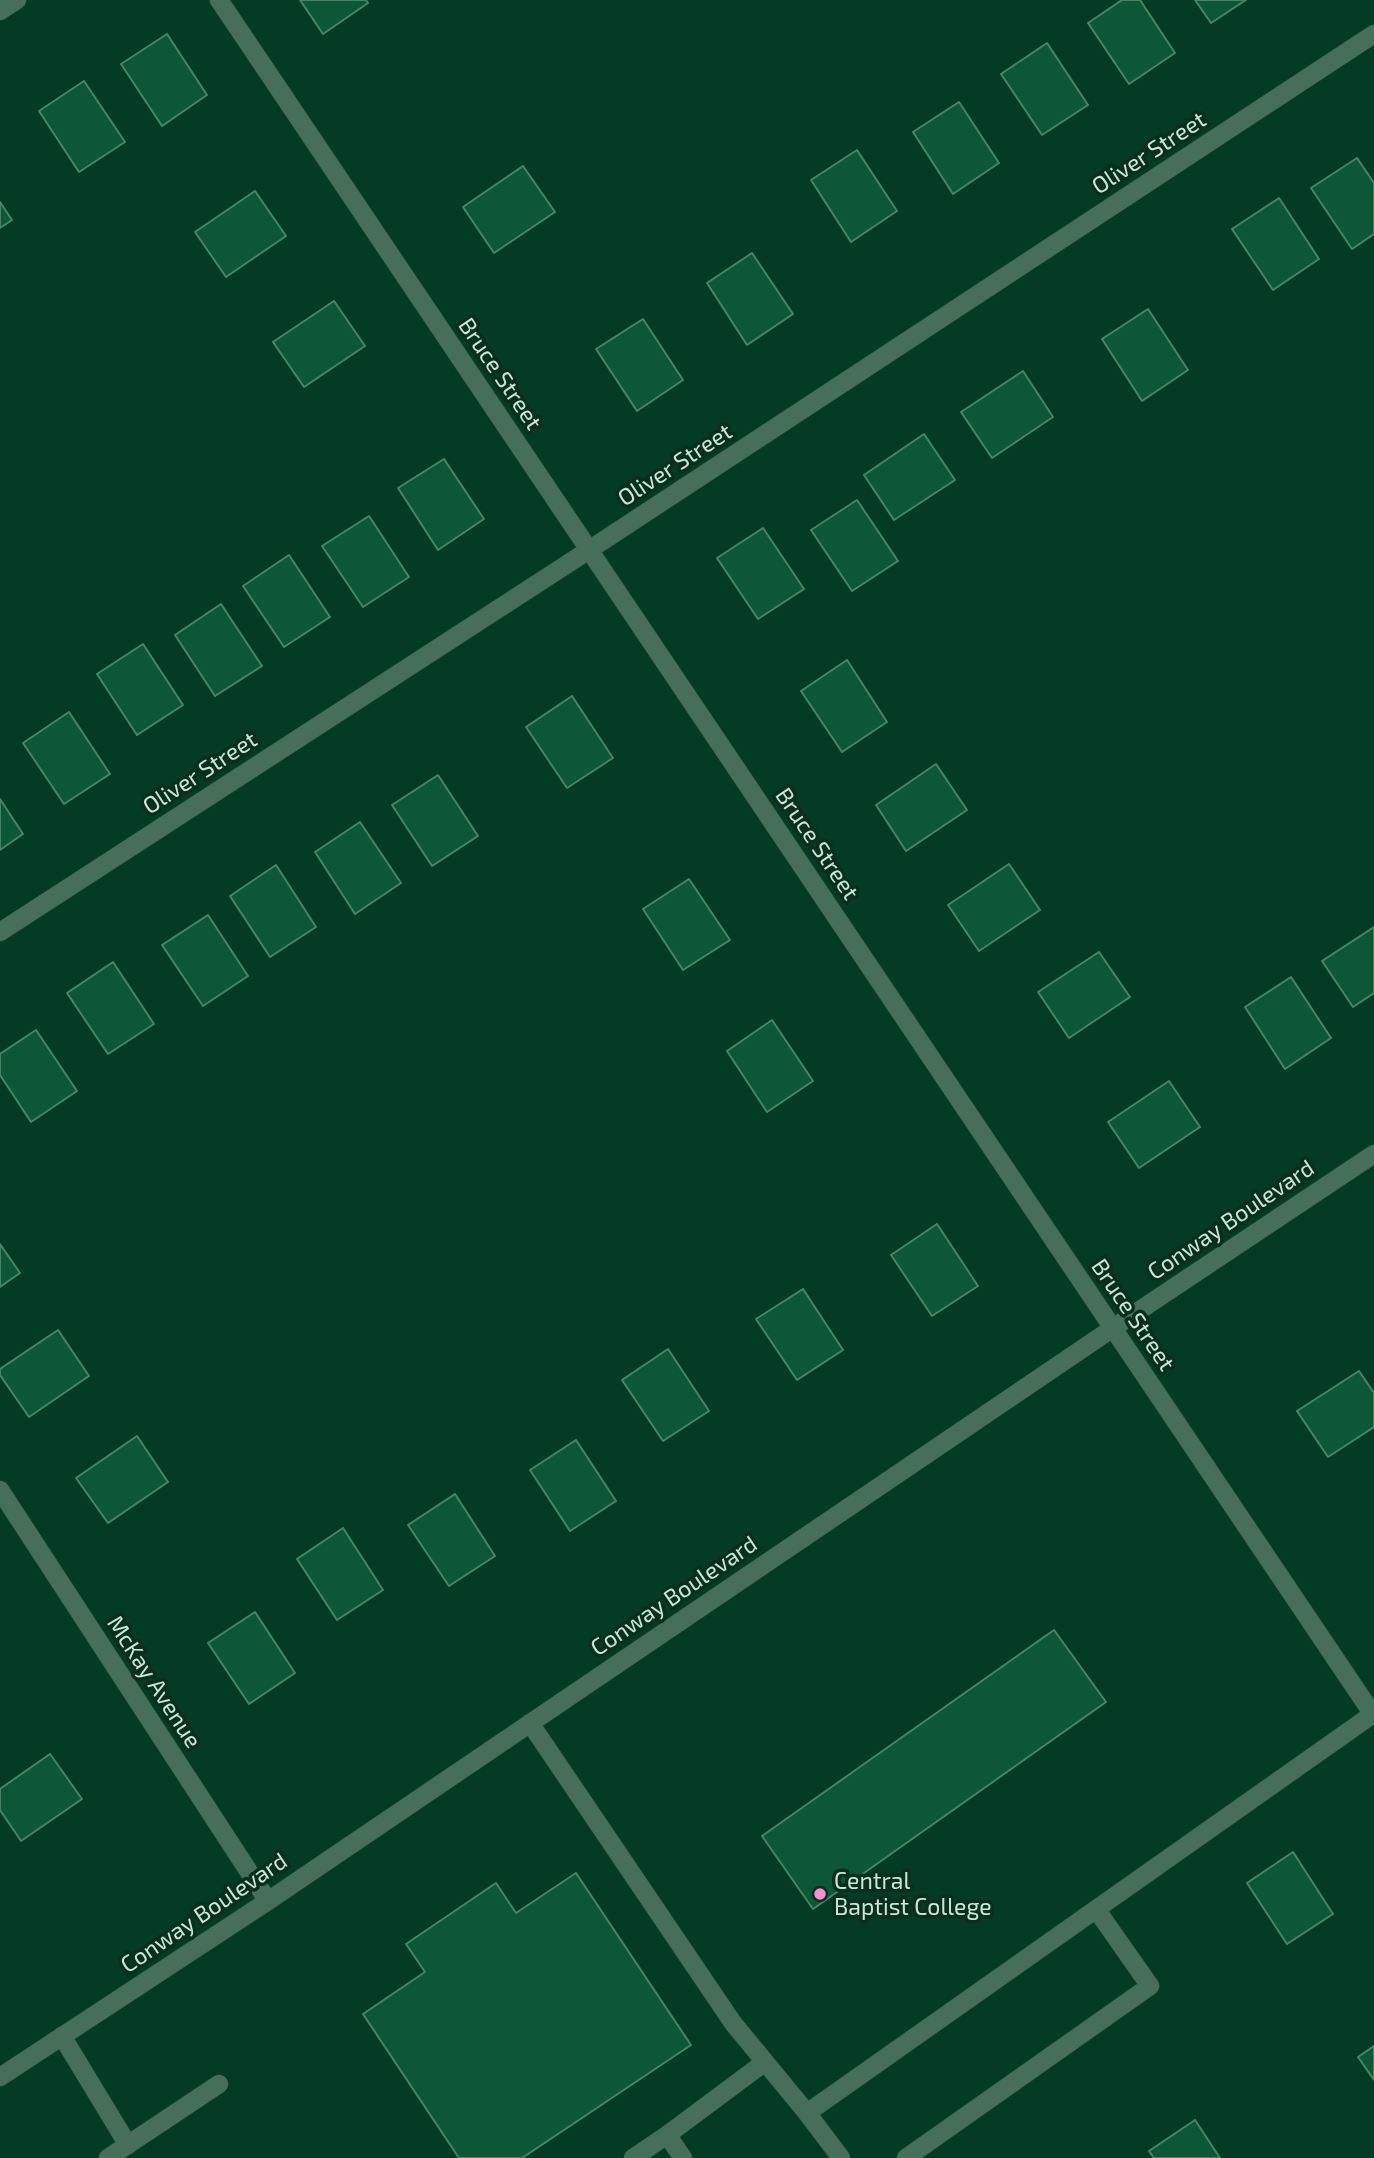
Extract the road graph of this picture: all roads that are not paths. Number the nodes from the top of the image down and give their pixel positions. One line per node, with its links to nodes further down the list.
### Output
1 (18, 0): 3 (street)
2 (219, 0): 5 (street, Bruce Street)
3 (0, 11)
4 (1374, 34): 5 (street, Oliver Street)
5 (589, 550): 6 (street, Oliver Street); 8 (street, Bruce Street)
6 (0, 932)
7 (1374, 1154): 8 (street, Conway Boulevard)
8 (1112, 1328): 10 (street, Bruce Street); 11 (street, Conway Boulevard)
9 (0, 1490): 12 (street, McKay Avenue)
10 (1373, 1715): 13 (street)
11 (530, 1723): 12 (street, Conway Boulevard); 15 (street)
12 (268, 1900): 14 (street, Conway Boulevard)
13 (1096, 1909): 18 (street); 25 (street)
14 (62, 2036): 16 (street, Conway Boulevard); 20 (street)
15 (765, 2062): 18 (street); 19 (street)
16 (0, 2077)
17 (219, 2084): 20 (street)
18 (807, 2113): 24 (street)
19 (667, 2135): 22 (street); 23 (street)
20 (128, 2145): 21 (street)
21 (108, 2158)
22 (633, 2158)
23 (683, 2158)
24 (841, 2158)
25 (906, 2158)

